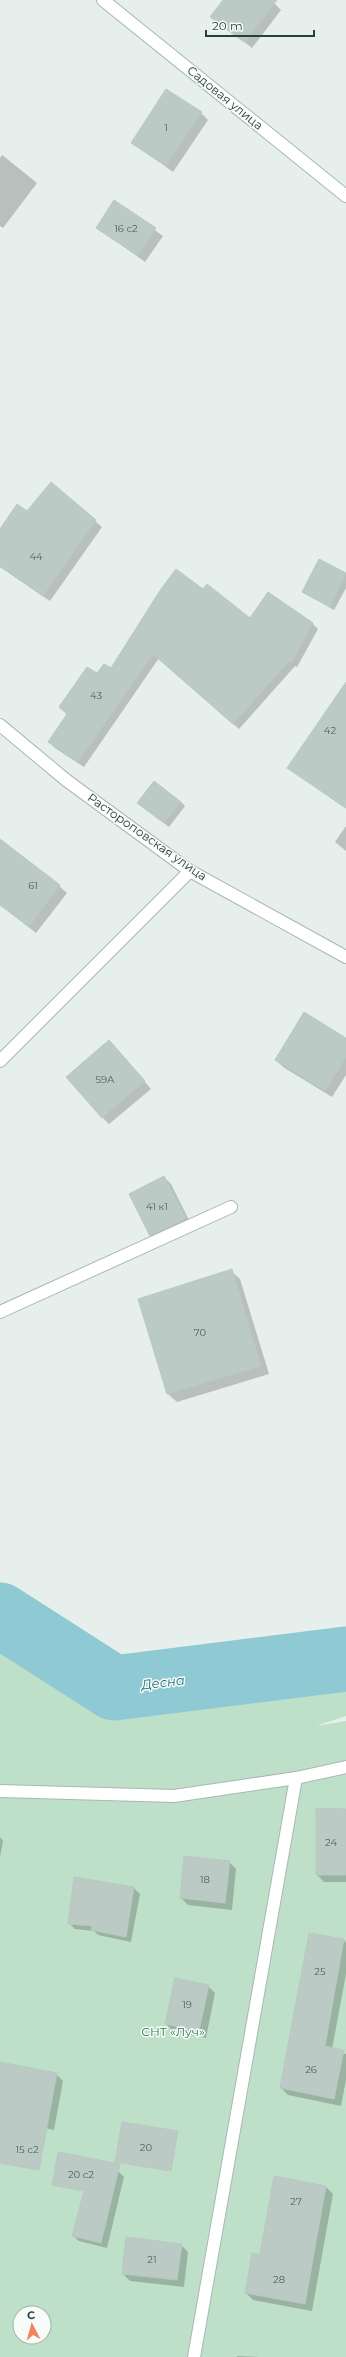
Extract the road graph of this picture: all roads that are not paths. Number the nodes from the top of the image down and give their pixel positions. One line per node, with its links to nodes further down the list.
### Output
1 (103, 0): 2 (street, Садовая улица)
2 (346, 196)
3 (0, 724): 4 (street, Растороповская улица)
4 (190, 871): 5 (street, Растороповская улица); 6 (street)
5 (346, 957)
6 (0, 1061)
7 (231, 1207): 8 (street)
8 (0, 1312)
9 (346, 1767): 10 (street)
10 (296, 1778): 11 (street); 12 (street)
11 (0, 1792)
12 (194, 2357)

